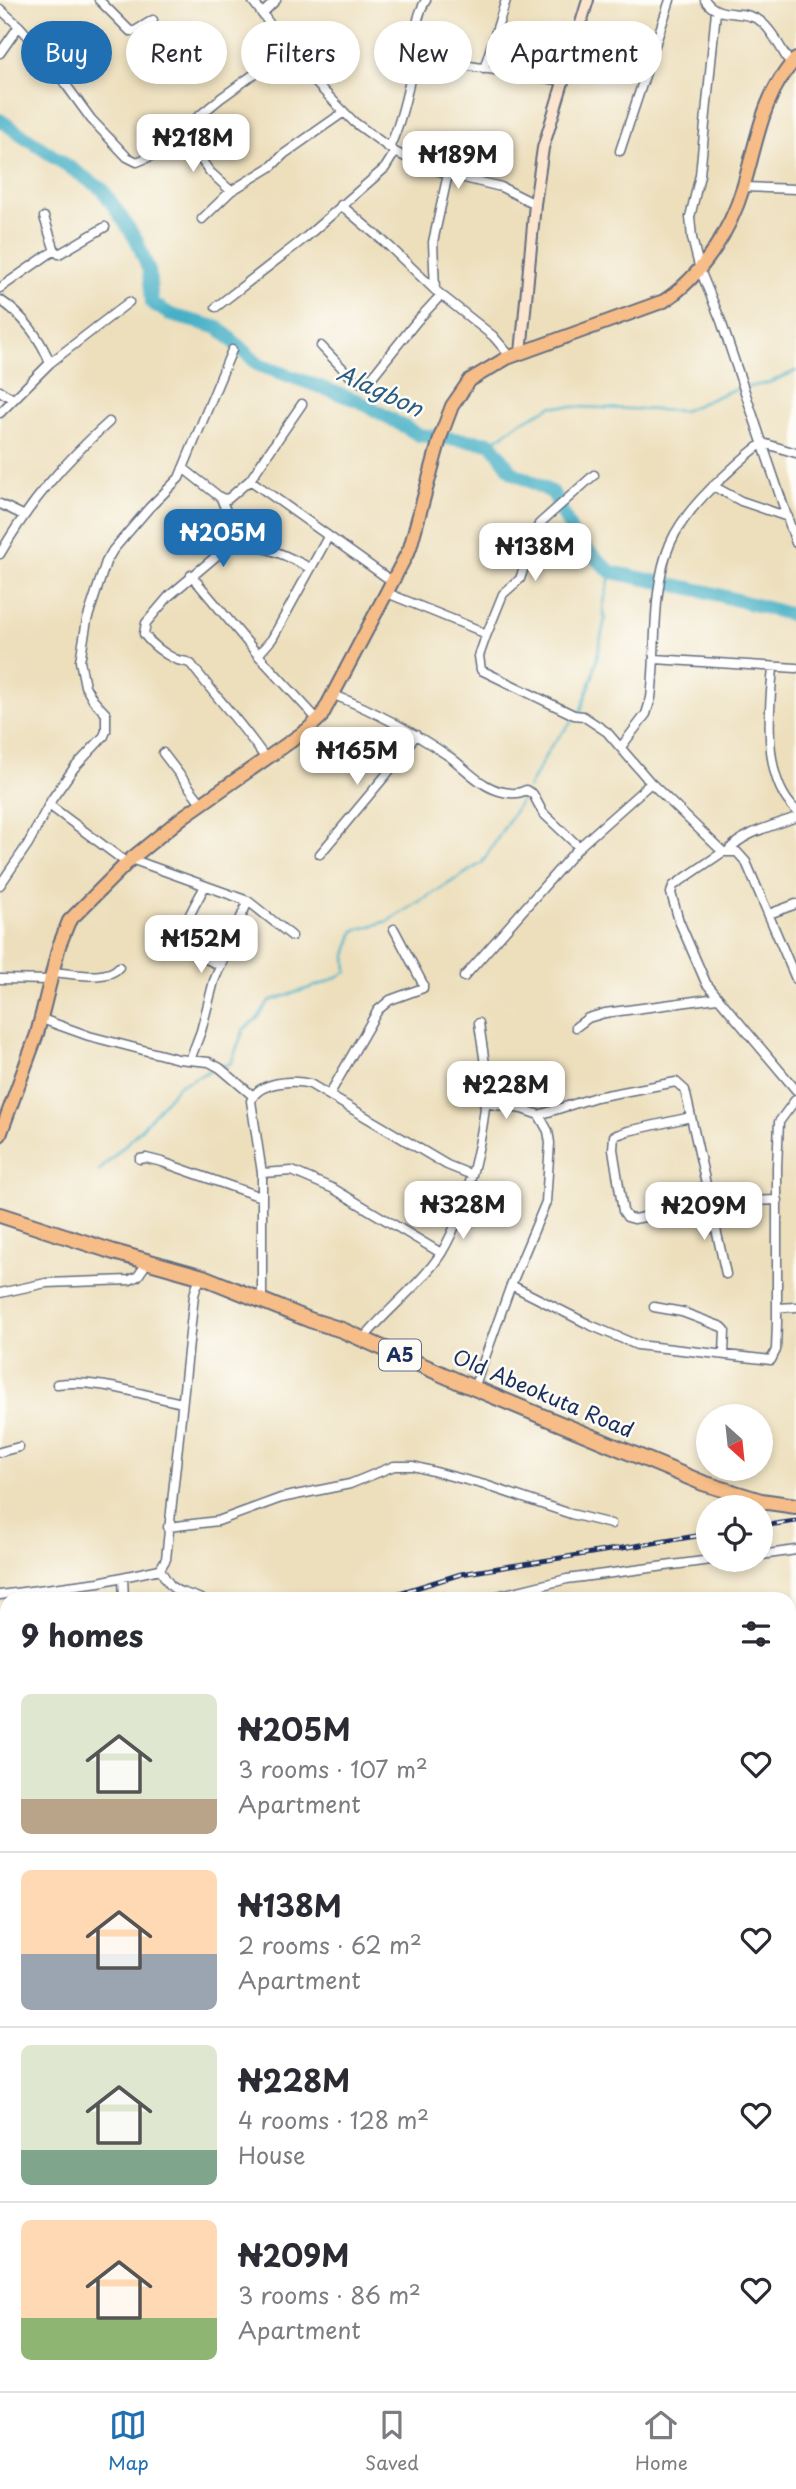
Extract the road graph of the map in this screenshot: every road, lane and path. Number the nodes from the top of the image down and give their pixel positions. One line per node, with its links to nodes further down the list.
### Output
1 (99, 0): 12 (street)
2 (252, 0): 11 (street)
3 (276, 0): 11 (street)
4 (426, 0): 14 (street)
5 (506, 0): 21 (street)
6 (588, 0): 15 (street)
7 (670, 0): 16 (street)
8 (705, 0): 10 (street)
9 (0, 9): 17 (street)
10 (716, 11): 19 (street); 41 (street)
11 (262, 14): 13 (street)
12 (153, 20)
13 (267, 21)
14 (417, 21)
15 (581, 21)
16 (662, 24)
17 (19, 26): 18 (street); 28 (street)
18 (0, 53)
19 (793, 62): 32 (main road)
20 (472, 67): 21 (street)
21 (484, 69)
22 (241, 83): 28 (street)
23 (317, 84): 27 (street)
24 (407, 84): 29 (street)
25 (563, 84): 35 (street)
26 (642, 84): 30 (street)
27 (344, 112): 29 (street); 34 (street)
28 (180, 131): 34 (street)
29 (392, 150): 31 (street); 36 (street)
30 (620, 151)
31 (448, 174): 35 (street); 43 (street)
32 (744, 187): 33 (street); 41 (main road)
33 (796, 189)
34 (231, 191): 38 (street)
35 (535, 204): 49 (street)
36 (341, 205): 43 (street); 46 (street)
37 (44, 217): 40 (street)
38 (202, 219)
39 (105, 227): 40 (street)
40 (55, 251): 42 (street)
41 (700, 270): 49 (main road); 56 (street)
42 (0, 288)
43 (438, 292): 47 (street); 49 (street)
44 (0, 300): 50 (street)
45 (129, 302): 50 (street)
46 (216, 307)
47 (321, 346)
48 (232, 350): 58 (street)
49 (516, 355): 72 (main road)
50 (50, 363): 52 (street)
51 (0, 391): 52 (street)
52 (13, 399): 54 (street)
53 (302, 404): 60 (street)
54 (0, 413)
55 (109, 422): 64 (street)
56 (763, 443): 57 (street); 61 (street); 65 (street)
57 (796, 453)
58 (183, 468): 62 (street); 86 (street)
59 (594, 475): 73 (street)
60 (250, 480): 62 (street); 67 (street)
61 (713, 486): 65 (street); 75 (street)
62 (221, 498): 66 (street)
63 (0, 504): 64 (street)
64 (23, 515): 69 (street)
65 (788, 517): 68 (street)
66 (240, 536): 70 (street); 71 (street)
67 (328, 537): 70 (street); 72 (street)
68 (796, 543)
69 (0, 554)
70 (310, 568): 74 (street)
71 (191, 575): 74 (street); 83 (street)
72 (390, 587): 73 (street); 78 (main road)
73 (486, 636): 81 (street)
74 (258, 655): 79 (street)
75 (655, 659): 76 (street); 81 (street)
76 (773, 668): 77 (street); 87 (street)
77 (796, 668)
78 (334, 695): 79 (main road); 80 (street)
79 (318, 720): 83 (main road)
80 (416, 735): 89 (street); 91 (street)
81 (621, 747): 84 (street)
82 (163, 753): 85 (street)
83 (265, 759): 85 (main road)
84 (651, 783): 89 (street); 90 (street)
85 (202, 804): 92 (main road)
86 (49, 805): 92 (street); 93 (street)
87 (796, 810)
88 (796, 817): 90 (street)
89 (579, 847): 103 (street)
90 (726, 852): 97 (street); 106 (street)
91 (320, 855)
92 (129, 861): 94 (street); 102 (main road)
93 (0, 885)
94 (205, 886): 95 (street); 100 (street)
95 (247, 901): 99 (street); 100 (street)
96 (796, 904): 97 (street)
97 (769, 914): 104 (street)
98 (394, 929): 112 (street)
99 (292, 936)
100 (221, 966): 110 (street)
101 (119, 967): 102 (street)
102 (51, 976): 105 (street); 107 (main road)
103 (464, 977)
104 (796, 978)
105 (0, 979)
106 (717, 998): 109 (street); 111 (street)
107 (39, 1019): 110 (street); 115 (main road)
108 (479, 1023): 116 (street)
109 (576, 1027)
110 (190, 1060): 113 (street)
111 (796, 1090)
112 (329, 1095): 113 (street); 123 (street)
113 (253, 1096): 122 (street)
114 (796, 1099): 125 (street)
115 (9, 1101): 117 (main road); 120 (main road)
116 (484, 1103): 118 (street); 123 (street)
117 (0, 1114)
118 (539, 1115): 119 (street); 132 (street)
119 (691, 1117): 126 (street); 126 (street)
120 (0, 1135)
121 (139, 1159): 124 (street)
122 (262, 1173): 124 (street); 128 (street)
123 (472, 1175): 128 (street)
124 (261, 1197): 134 (street)
125 (778, 1200): 126 (street); 137 (street)
126 (711, 1204): 130 (street)
127 (0, 1214): 129 (highway, Old Abeokuta Road / A5)
128 (441, 1253): 138 (street)
129 (149, 1260): 131 (highway, Old Abeokuta Road / A5); 133 (street)
130 (726, 1274)
131 (203, 1277): 134 (highway, Old Abeokuta Road / A5); 142 (street)
132 (511, 1285): 139 (street); 141 (street)
133 (0, 1293)
134 (262, 1299): 138 (highway, Old Abeokuta Road / A5)
135 (654, 1307): 139 (street)
136 (796, 1307): 137 (street)
137 (777, 1308): 139 (street)
138 (363, 1339): 141 (highway, Old Abeokuta Road / A5)
139 (724, 1354)
140 (57, 1384): 142 (street)
141 (474, 1388): 145 (highway, Old Abeokuta Road / A5)
142 (182, 1403): 147 (street)
143 (19, 1447): 144 (street)
144 (0, 1452)
145 (796, 1506)
146 (611, 1524): 147 (street)
147 (168, 1527): 151 (street)
148 (796, 1550): 149 (street)
149 (773, 1553)
150 (696, 1562): 153 (street)
151 (160, 1569): 152 (street); 156 (street)
152 (123, 1577): 154 (street); 155 (street)
153 (540, 1586): 157 (street); 158 (street)
154 (20, 1592)
155 (124, 1592)
156 (178, 1592)
157 (514, 1592)
158 (541, 1592)

